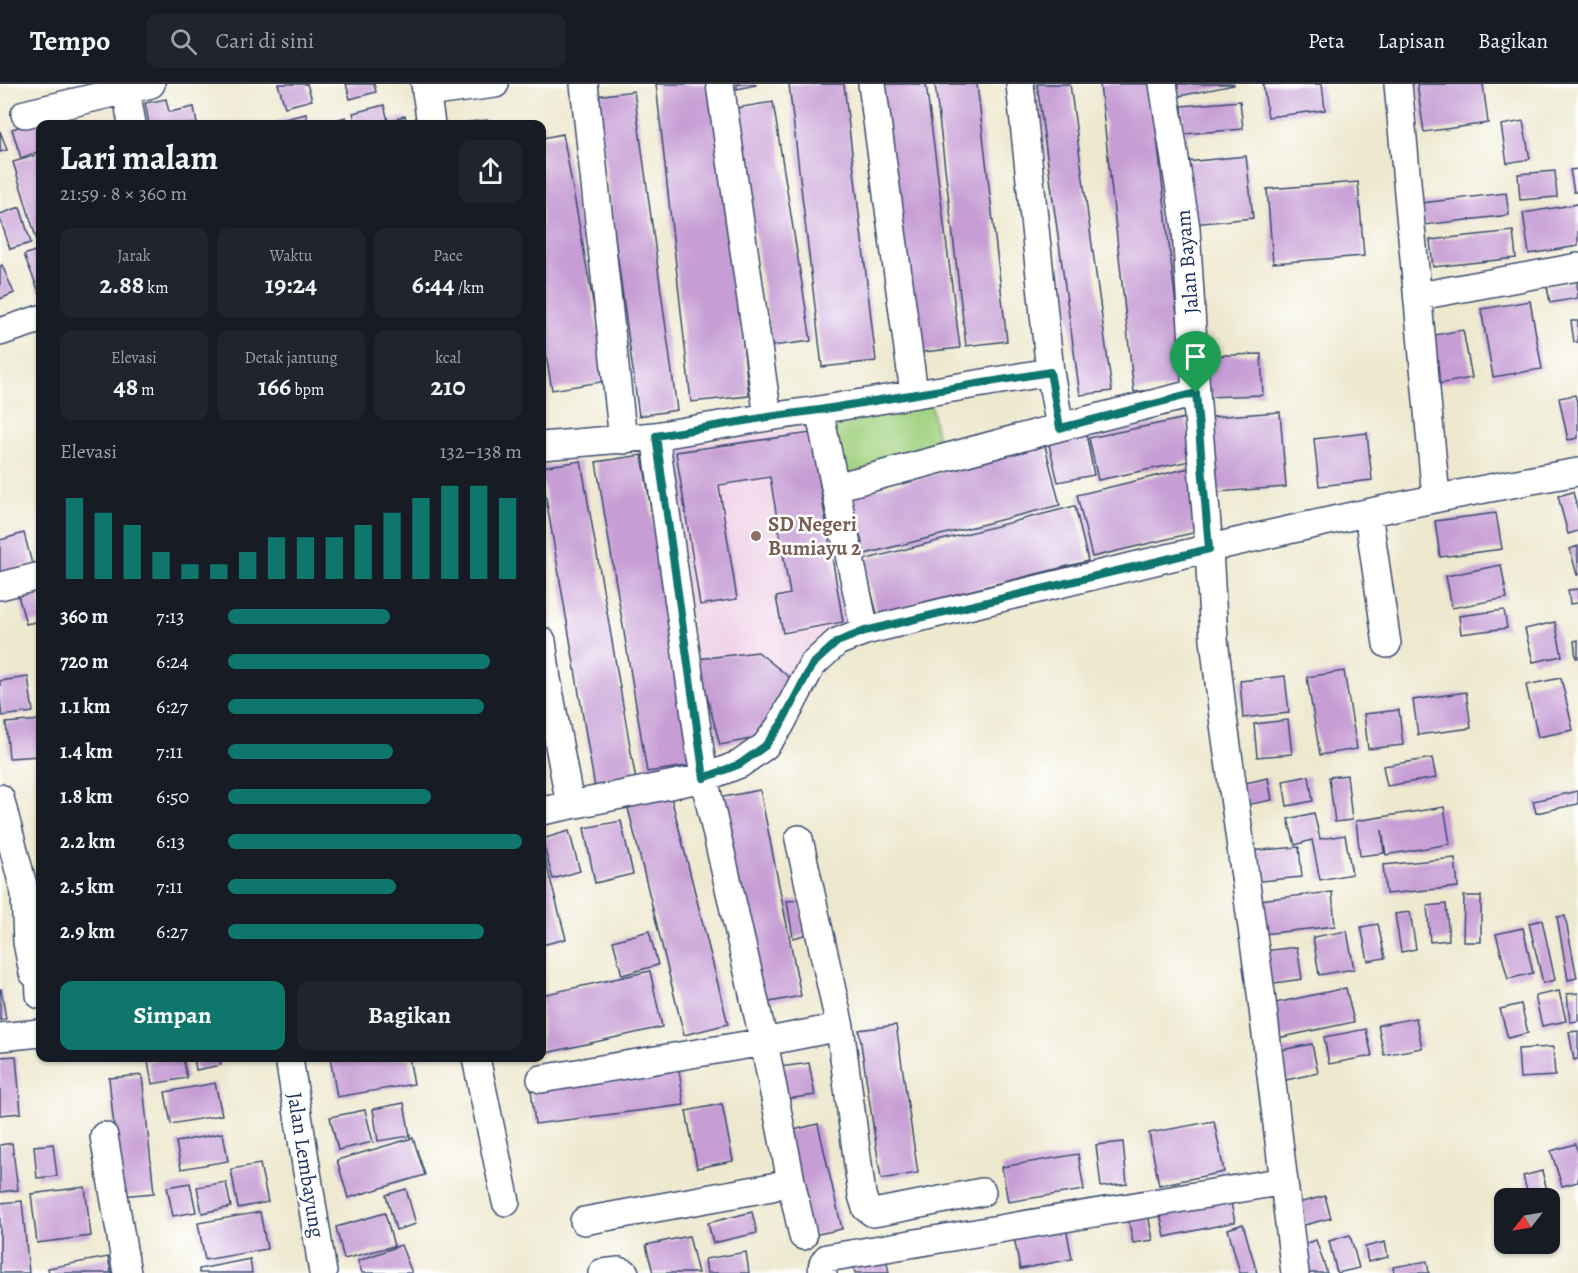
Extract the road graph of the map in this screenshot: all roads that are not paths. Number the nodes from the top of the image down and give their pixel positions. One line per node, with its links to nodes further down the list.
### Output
1 (495, 84): 9 (street)
2 (584, 84): 24 (street)
3 (720, 84): 21 (street)
4 (872, 84): 18 (street)
5 (1020, 84): 17 (street)
6 (1163, 84): 19 (street, Jalan Bayam)
7 (1398, 84): 14 (street)
8 (134, 86): 10 (street); 11 (street)
9 (426, 88): 12 (street)
10 (25, 114)
11 (132, 120)
12 (430, 120)
13 (1578, 267): 14 (street)
14 (1419, 296): 28 (street)
15 (36, 320): 16 (street)
16 (0, 332)
17 (1050, 372): 18 (street); 22 (street)
18 (914, 393): 20 (street)
19 (1196, 393): 22 (street); 30 (street, Jalan Bayam)
20 (819, 410): 21 (street); 27 (street)
21 (768, 417): 23 (street)
22 (1060, 428): 27 (street)
23 (656, 436): 24 (street); 36 (street)
24 (623, 440): 25 (street)
25 (546, 446)
26 (1578, 472): 28 (street)
27 (836, 487): 33 (street)
28 (1436, 498): 29 (street)
29 (1368, 513): 30 (street); 34 (street)
30 (1209, 549): 33 (street); 52 (street, Jalan Bayam)
31 (36, 577): 32 (street)
32 (0, 586)
33 (865, 631): 36 (street)
34 (1387, 644)
35 (546, 690): 38 (street)
36 (704, 778): 38 (street); 46 (street)
37 (0, 798): 41 (street)
38 (570, 805): 39 (street)
39 (546, 810)
40 (799, 839): 43 (street)
41 (33, 901): 42 (street)
42 (36, 977)
43 (840, 1027): 46 (street); 53 (street)
44 (36, 1033): 45 (street)
45 (0, 1037)
46 (764, 1042): 49 (street); 51 (street)
47 (290, 1062): 58 (street, Jalan Lembayung)
48 (477, 1062): 54 (street)
49 (541, 1079)
50 (104, 1136): 57 (street)
51 (791, 1181): 55 (street); 56 (street)
52 (1284, 1181): 61 (street); 62 (street, Jalan Bayam)
53 (982, 1192)
54 (506, 1202)
55 (584, 1221)
56 (803, 1236)
57 (127, 1273)
58 (323, 1273)
59 (602, 1273): 60 (street)
60 (626, 1273)
61 (823, 1273)
62 (1294, 1273)

